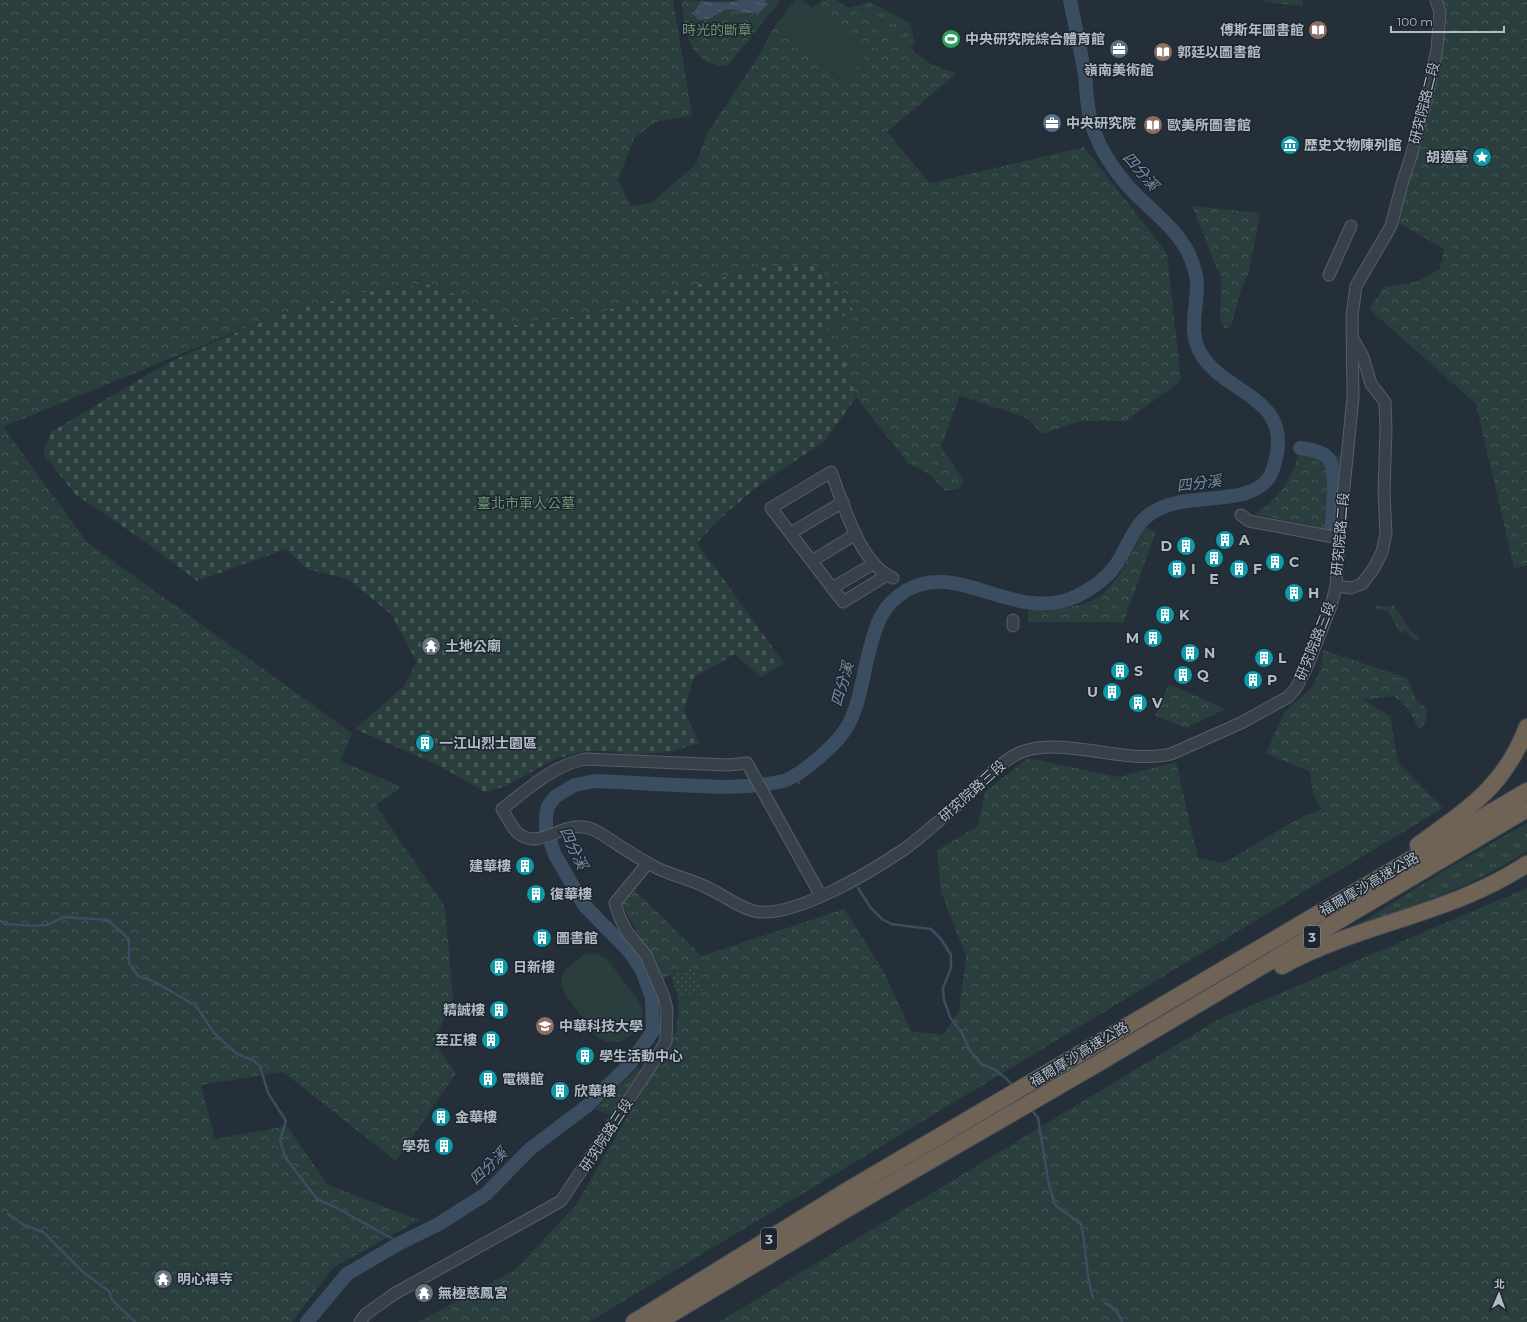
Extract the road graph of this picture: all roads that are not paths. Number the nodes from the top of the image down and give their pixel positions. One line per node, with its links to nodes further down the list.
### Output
1 (1436, 0): 4 (street, 研究院路二段)
2 (1351, 226): 3 (street)
3 (1329, 275)
4 (1352, 338): 9 (street, 研究院路二段); 12 (street, 研究院路二段)
5 (843, 502): 7 (street); 7 (street); 8 (street)
6 (1241, 515): 9 (street)
7 (791, 533): 10 (street)
8 (856, 534): 10 (street); 11 (street)
9 (1339, 538): 12 (street, 研究院路二段)
10 (812, 561): 13 (street)
11 (873, 564): 13 (street); 13 (street)
12 (1336, 586): 21 (street, 研究院路三段)
13 (832, 588)
14 (1527, 727): 22 (highway)
15 (1527, 790): 22 (highway, 福爾摩沙高速公路 / 3)
16 (1527, 809): 18 (highway, 福爾摩沙高速公路 / 3)
17 (1527, 817): 18 (highway)
18 (1483, 836): 23 (highway, 福爾摩沙高速公路 / 3)
19 (648, 863): 21 (street, 研究院路三段); 21 (street, 研究院路三段); 25 (street, 研究院路三段)
20 (1527, 864): 23 (highway)
21 (821, 896)
22 (1343, 900): 24 (highway, 福爾摩沙高速公路 / 3)
23 (1142, 1037): 24 (highway, 福爾摩沙高速公路 / 3)
24 (909, 1164): 26 (highway, 福爾摩沙高速公路 / 3); 27 (highway, 福爾摩沙高速公路 / 3)
25 (360, 1322)
26 (634, 1322)
27 (658, 1322)

